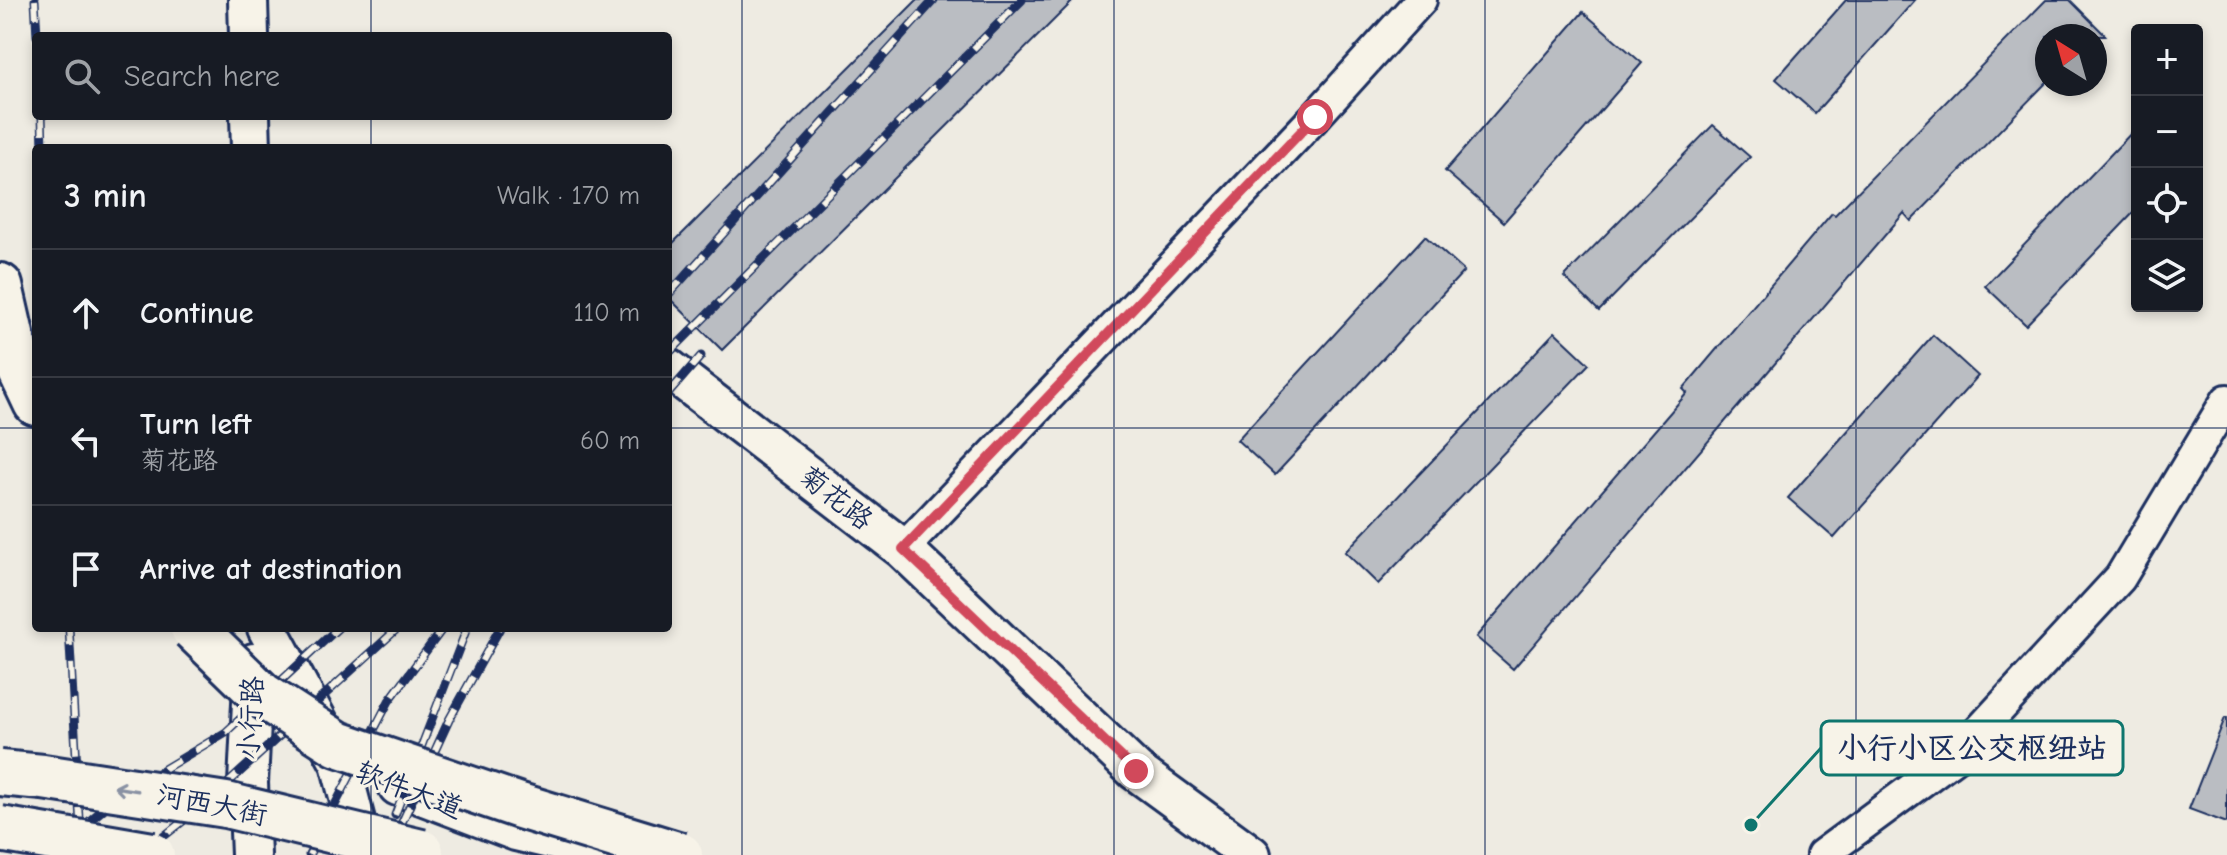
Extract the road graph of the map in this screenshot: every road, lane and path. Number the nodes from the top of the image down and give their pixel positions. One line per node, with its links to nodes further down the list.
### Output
1 (248, 0): 3 (street)
2 (1421, 0): 10 (street)
3 (249, 32)
4 (250, 120): 5 (street)
5 (251, 144)
6 (0, 286): 8 (main road)
7 (672, 371): 10 (street, 菊花路)
8 (32, 395)
9 (2227, 400): 24 (street)
10 (903, 549): 23 (street, 菊花路)
11 (197, 632): 22 (main road, bridge)
12 (256, 632): 19 (street, 小行路)
13 (269, 632): 14 (street, 小行路)
14 (340, 763): 20 (street, 小行路); 21 (street, 软件大道)
15 (0, 773): 17 (main road, 河西大街, one-way to 15, bridge)
16 (0, 829): 18 (main road, bridge)
17 (421, 852)
18 (152, 855)
19 (251, 855)
20 (364, 855)
21 (616, 855)
22 (680, 855)
23 (1251, 855)
24 (1822, 855)

